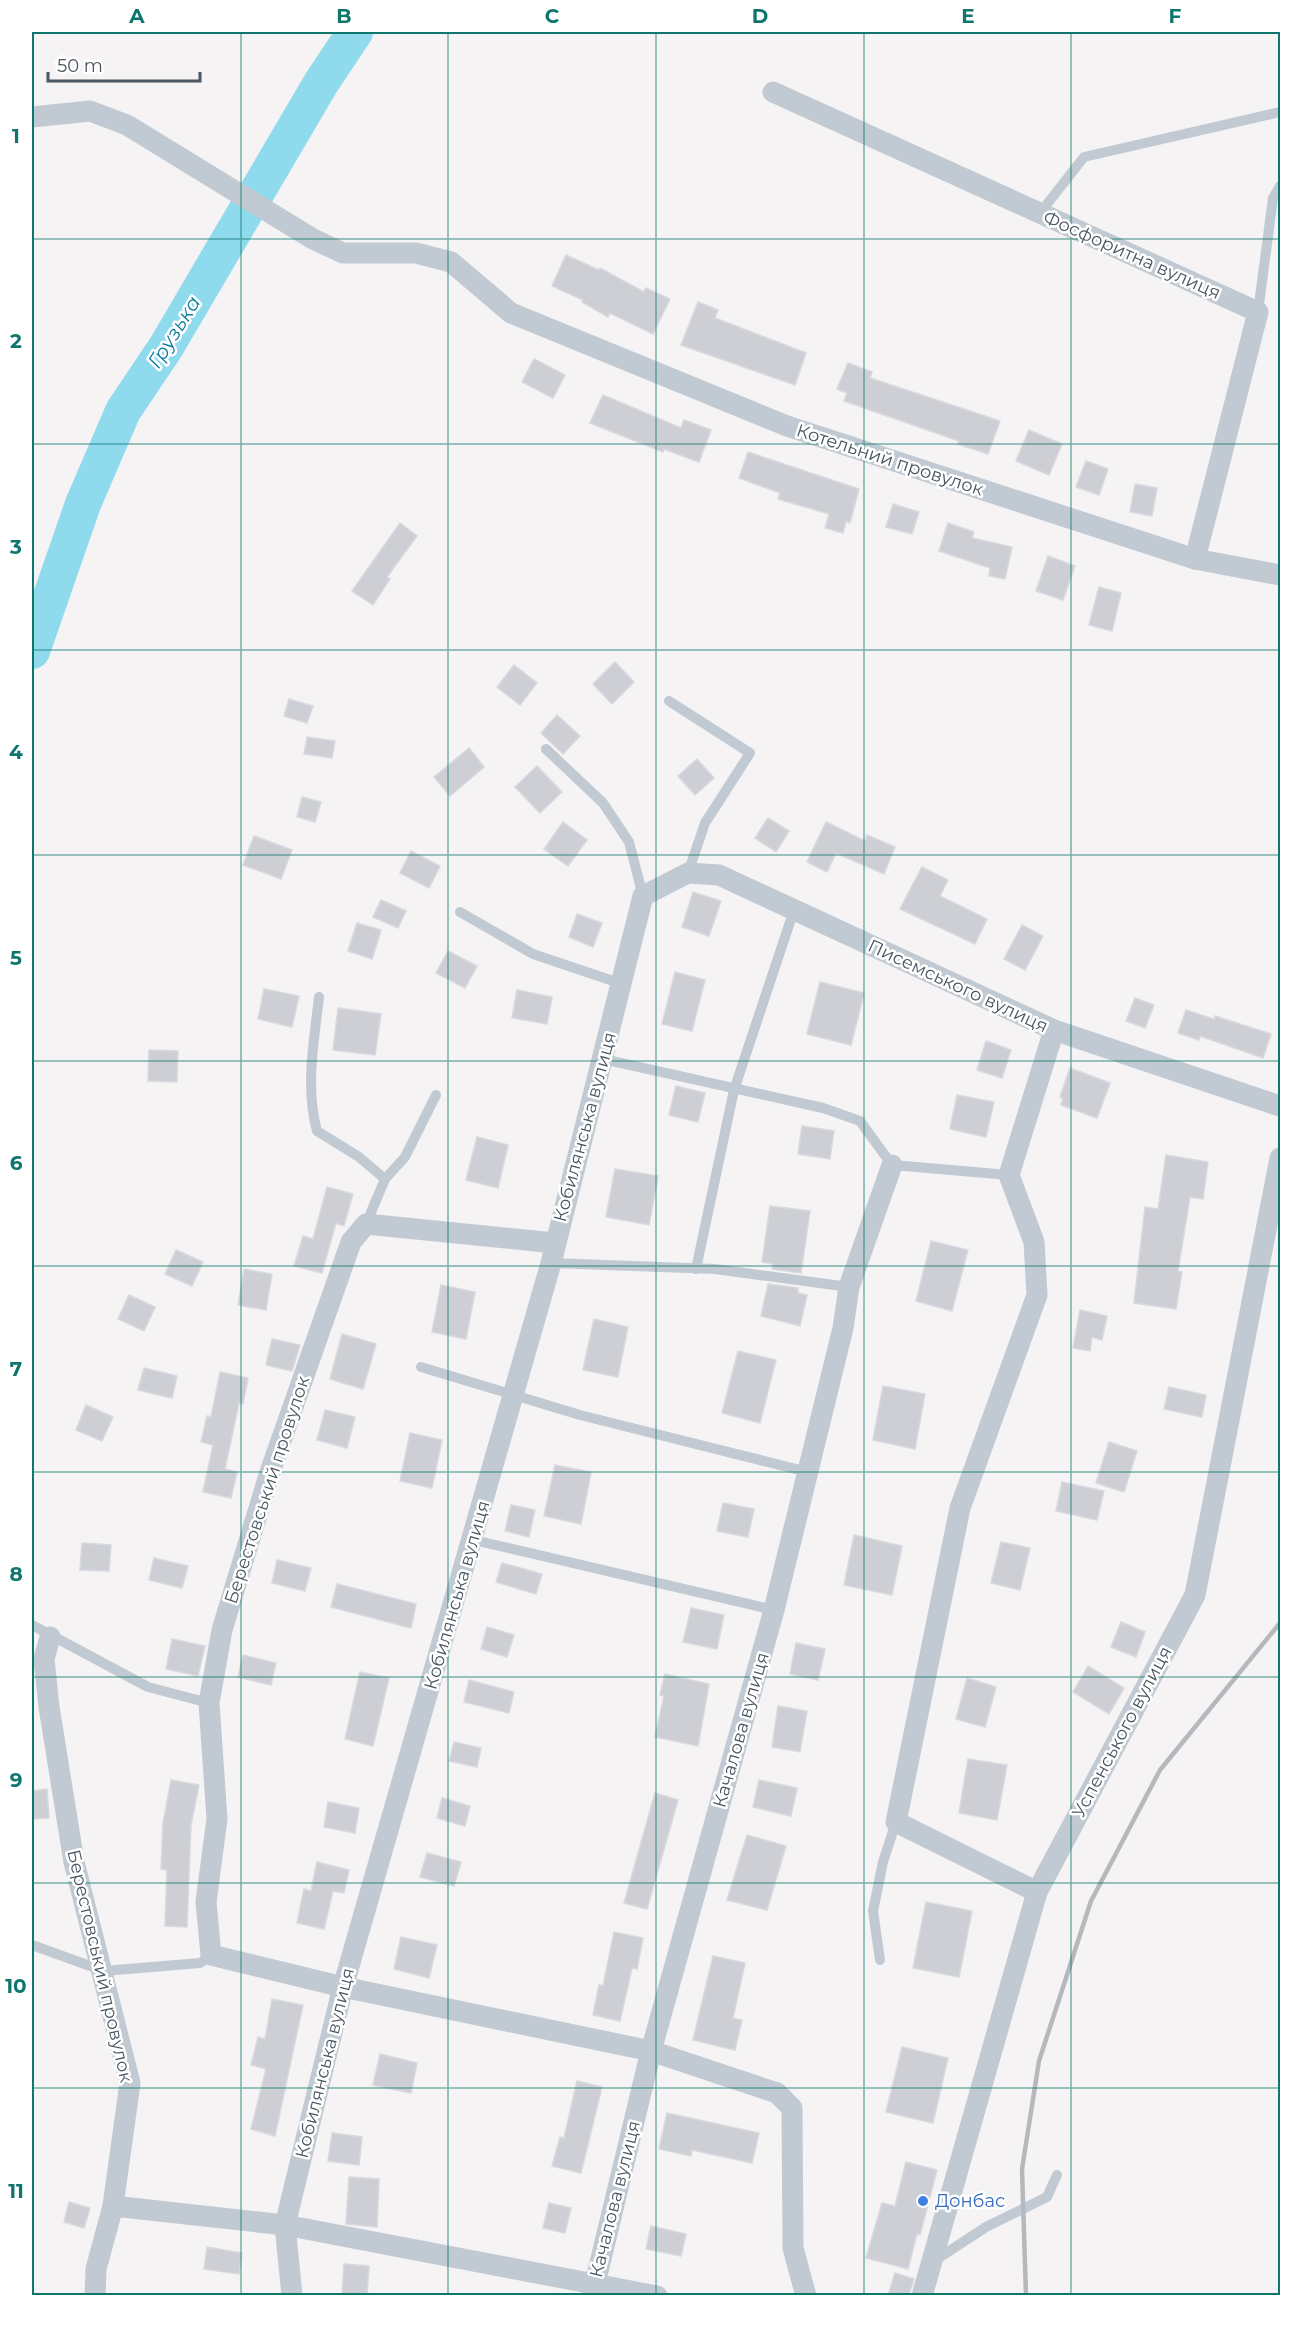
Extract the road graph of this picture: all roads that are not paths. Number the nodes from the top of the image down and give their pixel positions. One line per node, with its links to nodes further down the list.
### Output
1 (773, 92): 5 (street, Фосфоритна вулиця)
2 (1281, 112): 5 (lane)
3 (32, 117): 7 (street, Котельний провулок)
4 (1281, 186): 6 (lane)
5 (1040, 213): 6 (street, Фосфоритна вулиця)
6 (1258, 312): 7 (street)
7 (1195, 559): 8 (street, Котельний провулок)
8 (1281, 575)
9 (669, 701): 11 (lane)
10 (546, 749): 12 (lane)
11 (688, 873): 12 (street); 13 (street, Писемського вулиця)
12 (643, 896): 15 (street, Кобилянська вулиця)
13 (794, 910): 17 (street, Писемського вулиця); 19 (lane)
14 (460, 912): 15 (lane)
15 (622, 984): 18 (street, Кобилянська вулиця)
16 (319, 997): 25 (lane)
17 (1054, 1030): 21 (street, Писемського вулиця); 24 (street)
18 (603, 1059): 19 (lane); 27 (street, Кобилянська вулиця)
19 (734, 1090): 23 (lane); 28 (lane)
20 (436, 1095): 25 (lane)
21 (1281, 1106)
22 (1281, 1158): 39 (street, Успенського вулиця)
23 (892, 1165): 24 (lane); 29 (street, Качалова вулиця)
24 (1008, 1175): 38 (street)
25 (385, 1179): 26 (lane)
26 (366, 1224): 27 (street); 37 (street, Берестовський провулок)
27 (553, 1253): 28 (lane); 31 (street, Кобилянська вулиця)
28 (696, 1269): 29 (lane)
29 (849, 1287): 32 (street, Качалова вулиця)
30 (421, 1367): 31 (lane)
31 (513, 1396): 32 (lane); 33 (street, Кобилянська вулиця)
32 (808, 1472): 34 (street, Качалова вулиця)
33 (474, 1540): 34 (lane); 44 (street, Кобилянська вулиця)
34 (774, 1610): 45 (street, Качалова вулиця)
35 (32, 1625): 36 (lane)
36 (50, 1637): 37 (lane); 43 (street, Берестовський провулок)
37 (209, 1703): 41 (street, Берестовський провулок)
38 (896, 1822): 39 (street); 42 (lane)
39 (1037, 1892): 49 (street, Успенського вулиця)
40 (32, 1946): 43 (lane)
41 (211, 1955): 43 (lane); 44 (street)
42 (880, 1960)
43 (104, 1971): 47 (street, Берестовський провулок)
44 (343, 1987): 45 (street); 48 (street, Кобилянська вулиця)
45 (651, 2051): 50 (street, Качалова вулиця); 54 (street)
46 (1057, 2175): 49 (lane)
47 (112, 2206): 48 (street); 51 (street, Берестовський провулок)
48 (285, 2225): 50 (street); 52 (street, Кобилянська вулиця)
49 (931, 2263): 55 (street, Успенського вулиця)
50 (593, 2289): 53 (street)
51 (95, 2295)
52 (292, 2295)
53 (657, 2295)
54 (806, 2295)
55 (922, 2295)

